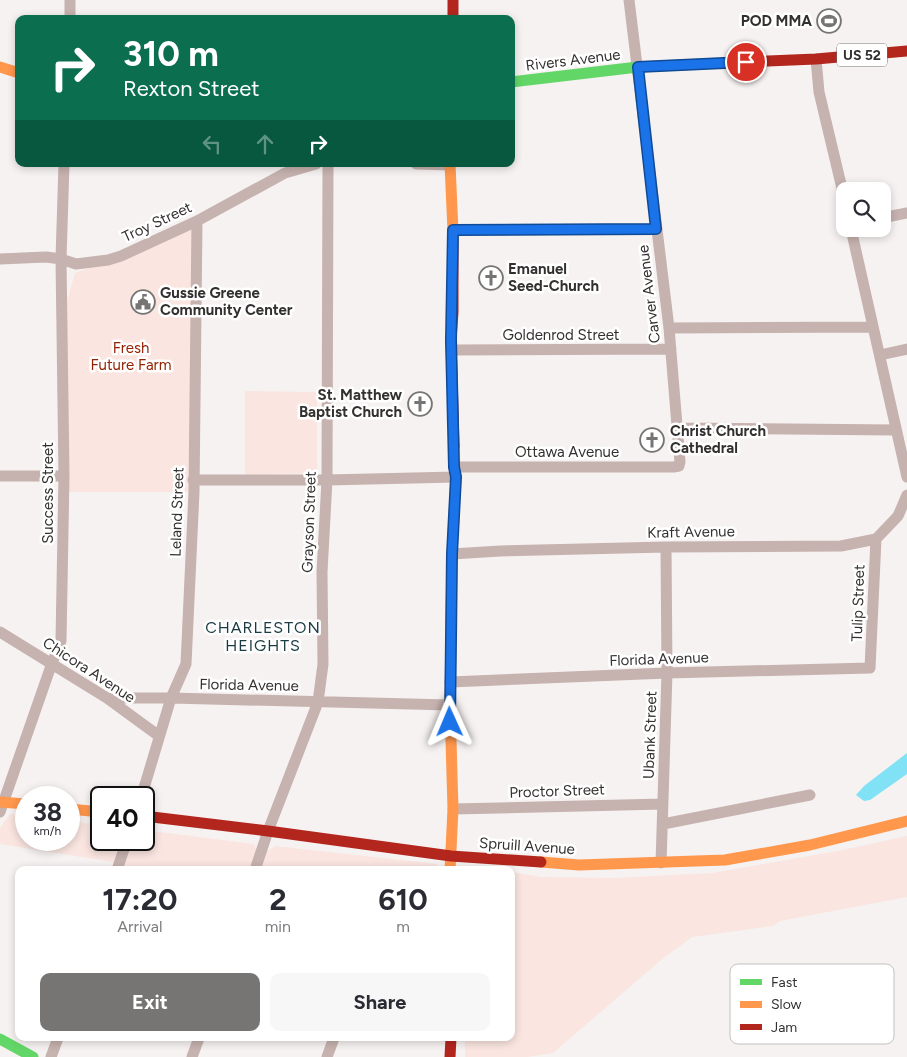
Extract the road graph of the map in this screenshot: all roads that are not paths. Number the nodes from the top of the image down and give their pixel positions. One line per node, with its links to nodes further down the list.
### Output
1 (70, 0): 4 (street)
2 (453, 0): 5 (street)
3 (629, 0): 9 (street, Carver Avenue)
4 (70, 15)
5 (453, 15)
6 (907, 51): 7 (street, Rivers Avenue / US 52)
7 (816, 59): 9 (street, Rivers Avenue / US 52); 16 (street)
8 (0, 67): 10 (street)
9 (638, 67): 11 (street, Rivers Avenue / US 52); 20 (street, Carver Avenue)
10 (15, 72)
11 (515, 82)
12 (64, 167): 24 (street, Success Street)
13 (306, 167): 19 (street, Troy Street)
14 (328, 167): 39 (street, Grayson Street)
15 (450, 167): 21 (street)
16 (840, 182)
17 (907, 213): 18 (street)
18 (891, 216)
19 (196, 221): 24 (street, Troy Street); 38 (street, Leland Street)
20 (656, 229): 21 (street); 26 (street, Carver Avenue)
21 (453, 230): 29 (street)
22 (853, 237): 25 (street)
23 (0, 259): 24 (street, Troy Street)
24 (61, 259): 36 (street, Success Street)
25 (873, 327): 26 (street); 30 (street)
26 (669, 328): 27 (street, Carver Avenue)
27 (671, 349): 29 (street, Goldenrod Street); 31 (street, Carver Avenue)
28 (907, 349): 30 (street)
29 (452, 350): 34 (street)
30 (880, 355): 32 (street)
31 (678, 428): 32 (street); 33 (street, Carver Avenue)
32 (896, 430): 37 (street)
33 (679, 466): 34 (street, Ottawa Avenue)
34 (455, 472): 39 (street, Ottawa Avenue); 43 (street)
35 (0, 476): 36 (street)
36 (64, 476): 45 (street, Success Street)
37 (907, 477)
38 (193, 480): 39 (street, Ottawa Avenue); 50 (street, Leland Street)
39 (327, 480): 51 (street, Grayson Street)
40 (907, 496): 41 (street)
41 (876, 539): 42 (street, Kraft Avenue); 46 (street, Tulip Street)
42 (666, 547): 43 (street, Kraft Avenue); 47 (street, Ubank Street)
43 (452, 554): 48 (street)
44 (0, 632): 45 (street, Chicora Avenue)
45 (52, 663): 49 (street, Chicora Avenue); 58 (street, Success Street)
46 (870, 668): 47 (street, Florida Avenue)
47 (667, 673): 48 (street, Florida Avenue); 57 (street, Ubank Street)
48 (450, 682): 52 (street)
49 (107, 698): 50 (street, Florida Avenue); 53 (street, Chicora Avenue)
50 (171, 698): 51 (street, Florida Avenue); 53 (street, Leland Street)
51 (318, 702): 52 (street, Florida Avenue); 63 (street, Grayson Street)
52 (450, 704): 59 (street)
53 (159, 736): 54 (street, Leland Street)
54 (144, 786)
55 (810, 795): 62 (street)
56 (15, 804): 58 (street)
57 (663, 804): 59 (street, Proctor Street); 62 (street, Ubank Street)
58 (1, 805)
59 (453, 809): 65 (street)
60 (155, 817): 63 (street, Spruill Avenue)
61 (907, 821): 66 (street, Spruill Avenue)
62 (663, 824): 66 (street, Ubank Street)
63 (268, 831): 65 (street, Spruill Avenue); 68 (street, Grayson Street)
64 (123, 851): 67 (street)
65 (451, 856): 66 (street, Spruill Avenue); 69 (street)
66 (661, 863)
67 (118, 866)
68 (256, 866)
69 (450, 866)
70 (0, 1040): 75 (street)
71 (57, 1041): 76 (street)
72 (198, 1041): 77 (street)
73 (333, 1041): 78 (street)
74 (451, 1041): 79 (street)
75 (33, 1057)
76 (51, 1057)
77 (192, 1057)
78 (327, 1057)
79 (450, 1057)

